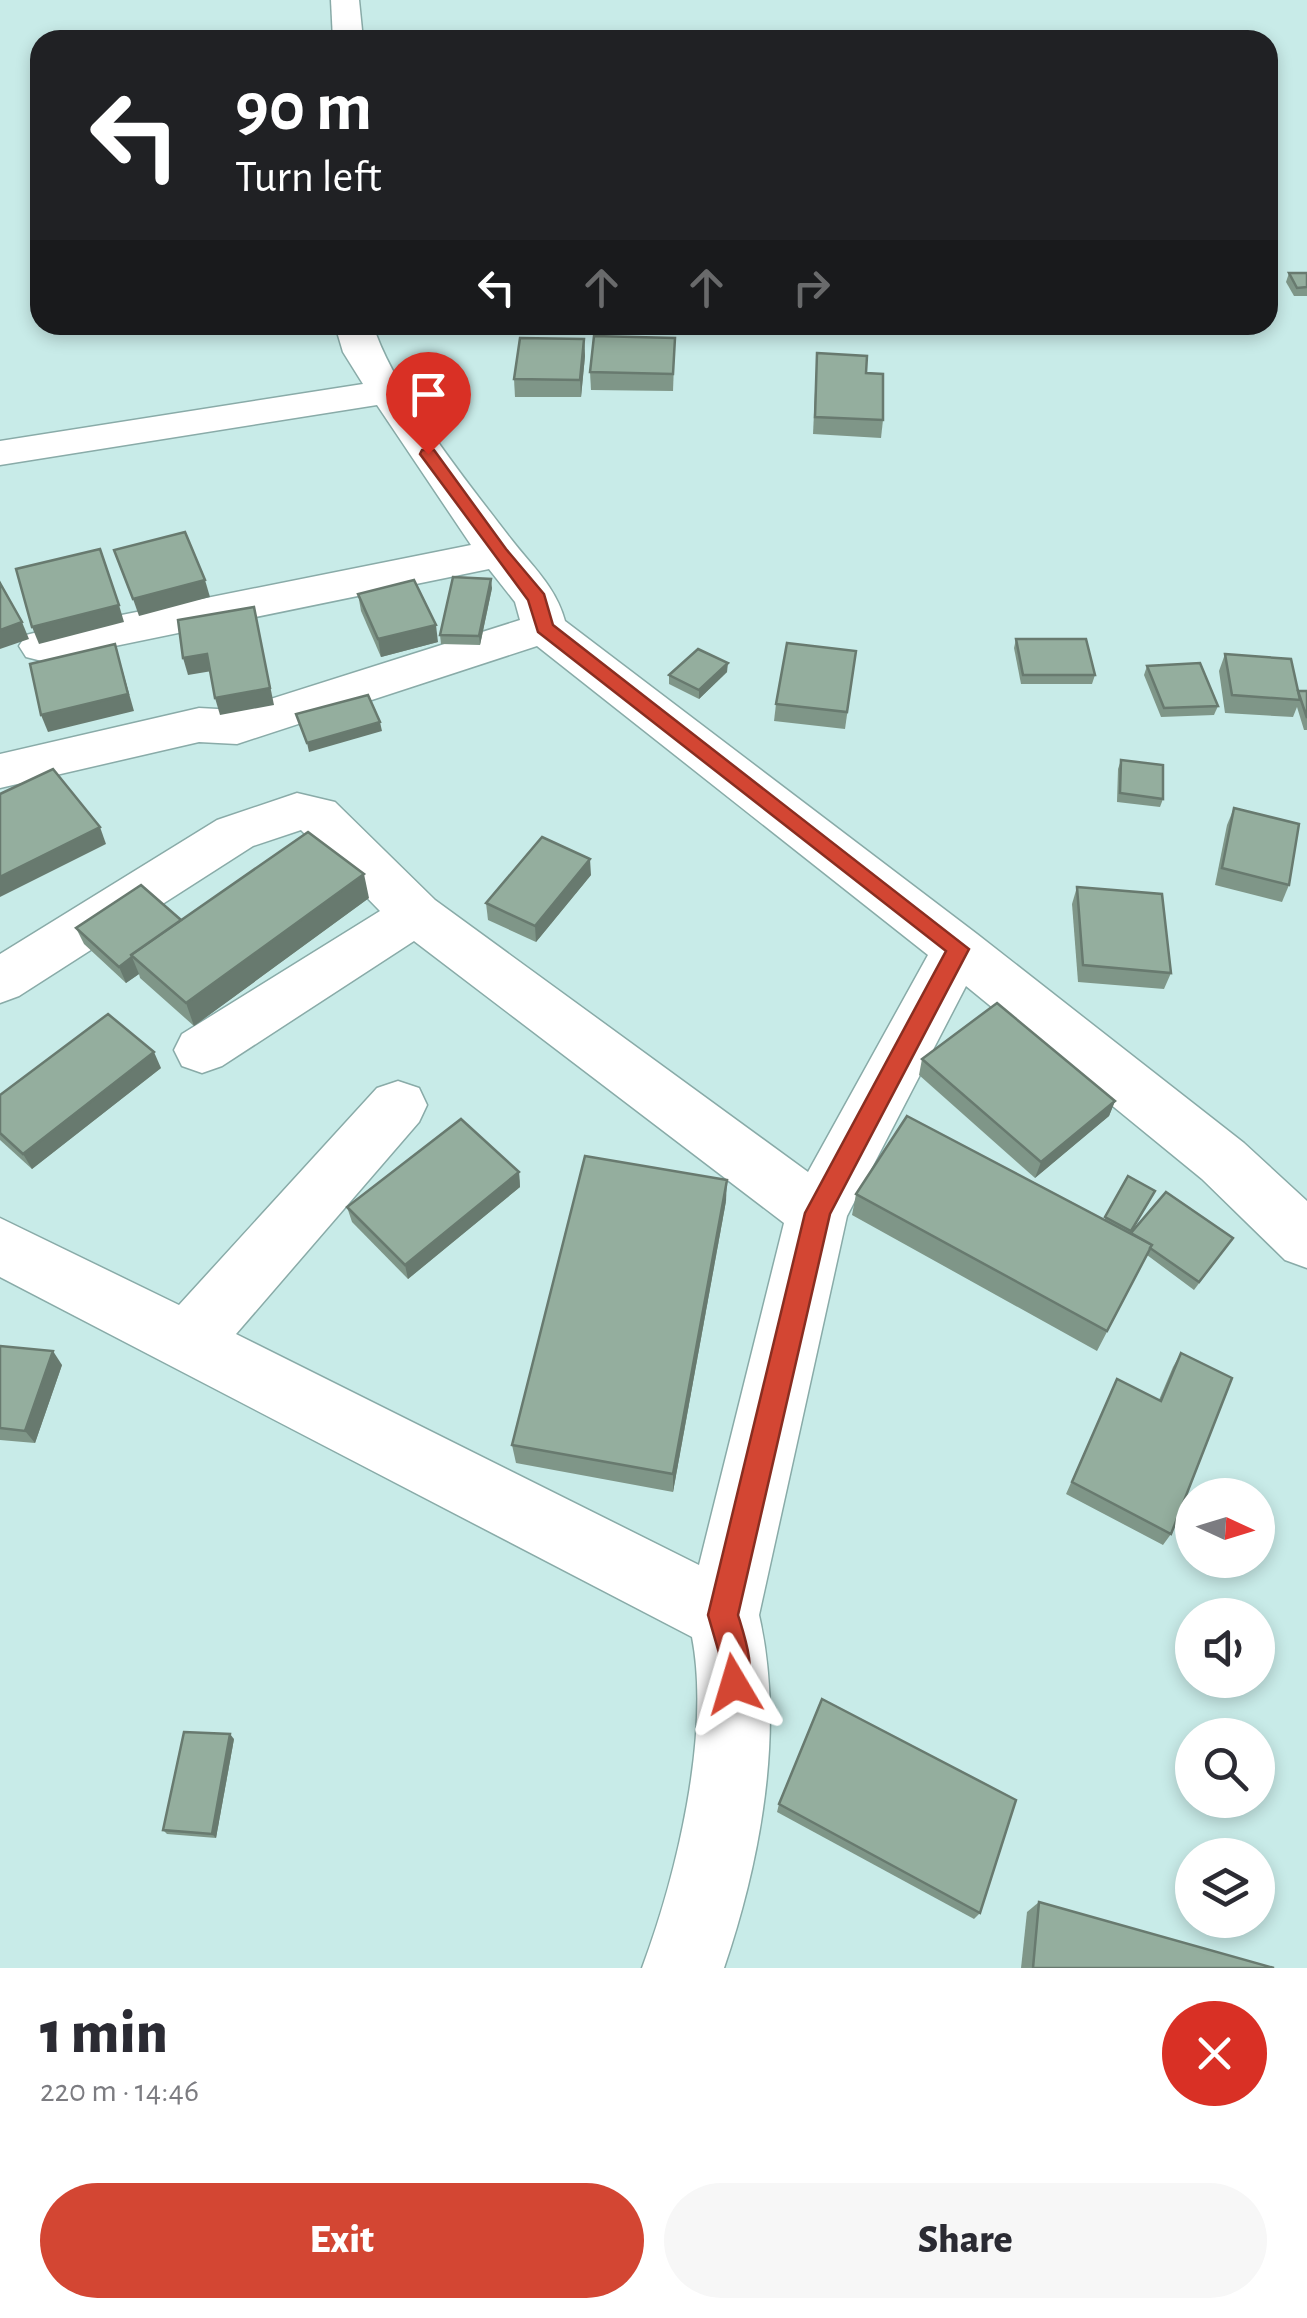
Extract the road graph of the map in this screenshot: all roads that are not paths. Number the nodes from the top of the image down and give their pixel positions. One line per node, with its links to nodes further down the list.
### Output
1 (345, 0): 2 (street)
2 (347, 30)
3 (357, 335): 4 (street)
4 (388, 392): 5 (street); 6 (street)
5 (0, 453)
6 (499, 553): 7 (street); 8 (street)
7 (544, 628): 9 (street); 11 (street)
8 (42, 646)
9 (0, 771)
10 (416, 914): 12 (street); 13 (street); 15 (street)
11 (958, 949): 15 (street); 16 (street)
12 (0, 981)
13 (202, 1050)
14 (398, 1105): 18 (street)
15 (817, 1213): 19 (street)
16 (1307, 1242)
17 (0, 1246): 18 (street)
18 (188, 1342): 19 (street)
19 (723, 1615): 20 (street)
20 (683, 1968)

